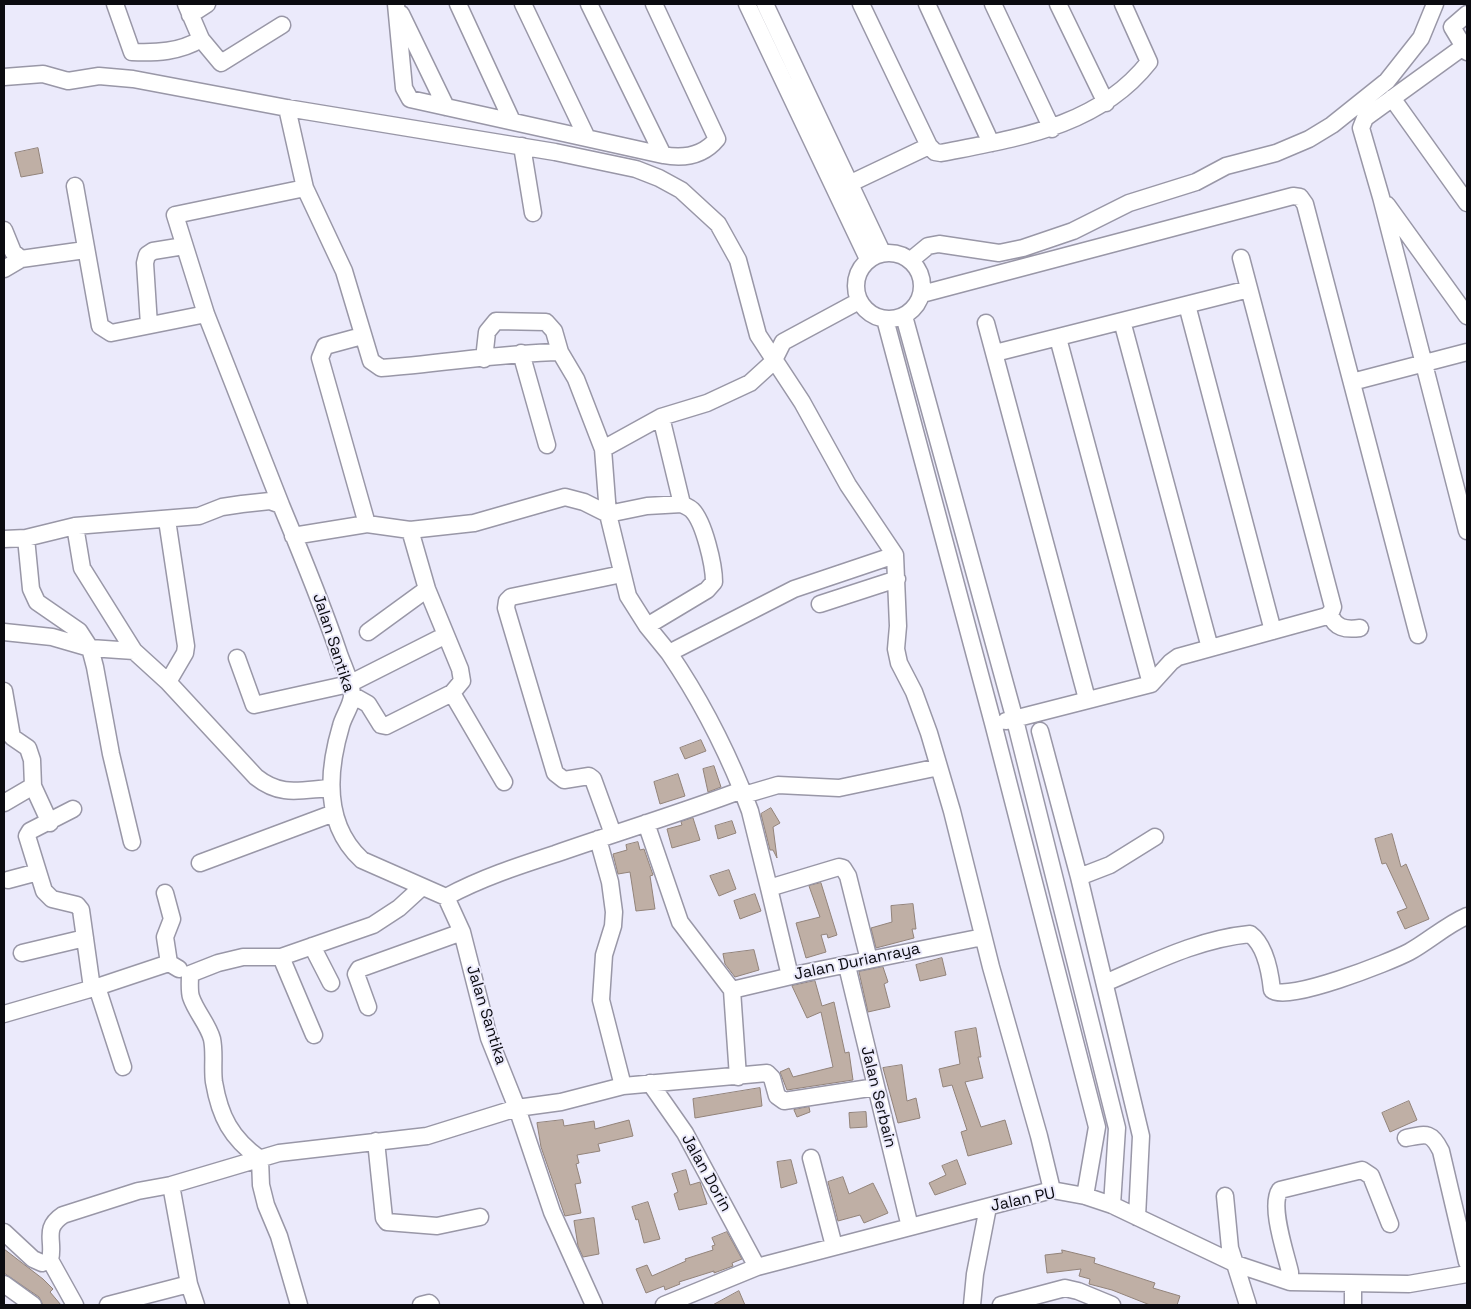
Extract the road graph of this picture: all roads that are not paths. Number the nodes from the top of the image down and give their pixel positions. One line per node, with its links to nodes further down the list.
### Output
1 (115, 4): 18 (street)
2 (207, 4): 15 (street)
3 (458, 4): 25 (street)
4 (523, 4): 27 (street)
5 (589, 4): 31 (street)
6 (654, 4): 31 (street)
7 (747, 4): 41 (street)
8 (765, 4): 32 (street)
9 (861, 4): 30 (street)
10 (927, 4): 28 (street)
11 (993, 4): 26 (street)
12 (1058, 4): 22 (street)
13 (1123, 4): 22 (street)
14 (1433, 5): 44 (street)
15 (188, 9): 18 (street)
16 (1467, 14): 19 (street)
17 (282, 25): 18 (street)
18 (201, 39)
19 (1465, 49): 21 (street)
20 (4, 77): 24 (street)
21 (1392, 98): 35 (street); 36 (street)
22 (1106, 103): 26 (street)
23 (446, 106): 23 (street); 25 (street)
24 (287, 108): 29 (street); 34 (street)
25 (512, 121): 27 (street)
26 (1052, 129): 28 (street)
27 (587, 138): 31 (street)
28 (991, 143): 30 (street)
29 (522, 146): 37 (street); 64 (street)
30 (929, 146): 32 (street)
31 (663, 155)
32 (851, 183): 41 (street)
33 (75, 186): 40 (street)
34 (305, 188): 39 (street, Jalan Santika); 57 (street)
35 (1381, 197): 52 (street); 65 (street)
36 (1467, 203)
37 (533, 213)
38 (4, 230): 43 (street)
39 (184, 246): 50 (street, Jalan Santika); 56 (street)
40 (85, 250): 43 (street); 56 (street)
41 (875, 256): 44 (street); 48 (street)
42 (1240, 258): 46 (street)
43 (21, 259): 45 (street)
44 (911, 260): 47 (street)
45 (4, 269)
46 (1249, 289): 49 (street); 86 (street)
47 (922, 294): 51 (street); 66 (street)
48 (859, 301): 53 (street); 64 (street)
49 (1188, 305): 54 (street); 89 (street)
50 (206, 314): 56 (street); 71 (street, Jalan Santika)
51 (904, 316): 53 (street); 105 (street)
52 (1467, 316)
53 (886, 319): 106 (street)
54 (1122, 321): 58 (street); 95 (street)
55 (986, 323): 62 (street)
56 (149, 325)
57 (362, 336): 63 (street); 74 (street)
58 (1058, 338): 62 (street); 100 (street)
59 (560, 352): 61 (street); 63 (street); 69 (street)
60 (1467, 352): 65 (street)
61 (521, 353): 63 (street); 68 (street)
62 (995, 353): 104 (street)
63 (484, 359)
64 (773, 362): 67 (street); 81 (street)
65 (1423, 363): 66 (street); 77 (street)
66 (1352, 382): 93 (street)
67 (661, 417): 69 (street); 70 (street)
68 (547, 445)
69 (604, 449): 72 (street)
70 (682, 504): 72 (street); 87 (street)
71 (281, 505): 73 (street); 78 (street, Jalan Santika)
72 (608, 514): 76 (street); 82 (street)
73 (167, 520): 75 (street); 99 (street)
74 (367, 524): 76 (street); 78 (street)
75 (75, 526): 79 (street); 96 (street)
76 (410, 530): 84 (street)
77 (1467, 530)
78 (293, 536): 101 (street, Jalan Santika)
79 (26, 538): 80 (street); 94 (street)
80 (4, 539)
81 (895, 554): 83 (street); 97 (street)
82 (622, 574): 87 (street); 118 (street)
83 (897, 579): 85 (street); 108 (street)
84 (427, 589): 91 (street); 92 (street)
85 (820, 604)
86 (1330, 614): 88 (street); 89 (street)
87 (647, 626): 97 (street)
88 (1360, 628)
89 (1273, 631): 95 (street)
90 (4, 632): 94 (street)
91 (368, 632)
92 (446, 634): 101 (street); 103 (street)
93 (1418, 636)
94 (90, 648): 96 (street); 120 (street)
95 (1210, 648): 100 (street)
96 (134, 651): 99 (street)
97 (669, 653): 112 (street)
98 (237, 658): 101 (street)
99 (168, 682): 111 (street)
100 (1151, 684): 104 (street)
101 (351, 690): 103 (street); 111 (street, Jalan Santika)
102 (4, 691): 110 (street)
103 (452, 693): 109 (street)
104 (1087, 699): 105 (street)
105 (1014, 720): 106 (street); 162 (street)
106 (993, 723): 160 (street)
107 (1040, 732): 123 (street)
108 (939, 767): 112 (street); 131 (street)
109 (504, 782)
110 (33, 786): 113 (street); 116 (street)
111 (330, 788): 115 (street, Jalan Santika)
112 (743, 792): 117 (street); 126 (street)
113 (4, 803)
114 (73, 809): 116 (street)
115 (334, 813): 121 (street); 125 (street, Jalan Santika)
116 (50, 823): 122 (street)
117 (646, 823): 118 (street); 144 (street)
118 (605, 837): 128 (street); 151 (street)
119 (1155, 837): 123 (street)
120 (132, 842)
121 (200, 862)
122 (38, 872): 124 (street); 132 (street)
123 (1079, 877): 142 (street)
124 (8, 880)
125 (422, 887): 128 (street, Jalan Santika); 133 (street)
126 (769, 888): 136 (street); 140 (street)
127 (166, 894): 137 (street)
128 (446, 897): 130 (street, Jalan Santika)
129 (1467, 916): 142 (street)
130 (462, 932): 145 (street); 153 (street, Jalan Santika)
131 (983, 937): 136 (street, Jalan Durianraya); 159 (street)
132 (85, 938): 134 (street); 143 (street)
133 (312, 946): 135 (street); 141 (street)
134 (22, 953)
135 (281, 958): 139 (street); 147 (street)
136 (868, 960): 138 (street, Jalan Durianraya)
137 (169, 964): 139 (street); 143 (street)
138 (847, 966): 140 (street, Jalan Durianraya); 152 (street, Jalan Serbain)
139 (190, 974): 157 (street)
140 (790, 976): 144 (street, Jalan Durianraya)
141 (331, 983)
142 (1105, 983): 165 (street)
143 (95, 988): 146 (street); 148 (street)
144 (732, 990): 149 (street)
145 (368, 1007)
146 (4, 1014)
147 (314, 1035)
148 (123, 1067)
149 (738, 1077): 150 (street); 152 (street)
150 (650, 1083): 151 (street); 173 (street, Jalan Dorin)
151 (623, 1086): 153 (street)
152 (876, 1087): 167 (street, Jalan Serbain)
153 (517, 1108): 155 (street); 188 (street, Jalan Santika)
154 (1406, 1138): 171 (street)
155 (376, 1141): 157 (street); 164 (street)
156 (811, 1158): 169 (street)
157 (260, 1159): 158 (street); 185 (street)
158 (172, 1185): 170 (street); 177 (street)
159 (1052, 1190): 160 (street, Jalan PU); 163 (street, Jalan PU)
160 (1085, 1196): 162 (street, Jalan PU)
161 (1225, 1196): 172 (street)
162 (1112, 1205): 165 (street, Jalan PU)
163 (988, 1207): 167 (street, Jalan PU); 190 (street)
164 (480, 1217)
165 (1137, 1217): 172 (street, Jalan PU)
166 (1390, 1224): 175 (street)
167 (910, 1227): 169 (street, Jalan PU)
168 (4, 1232): 170 (street)
169 (834, 1246): 173 (street, Jalan PU)
170 (50, 1260): 182 (street)
171 (1467, 1262)
172 (1236, 1264): 175 (street, Jalan PU); 192 (street)
173 (757, 1267): 189 (street, Jalan PU)
174 (1467, 1274): 178 (street, Jalan PU)
175 (1290, 1282): 178 (street, Jalan PU)
176 (4, 1284): 181 (street)
177 (189, 1284): 183 (street); 184 (street)
178 (1353, 1284): 193 (street)
179 (1080, 1298): 180 (street); 191 (street)
180 (1005, 1304)
181 (33, 1305)
182 (74, 1305)
183 (108, 1305)
184 (196, 1305)
185 (299, 1305)
186 (421, 1305): 187 (street)
187 (431, 1305)
188 (594, 1305)
189 (664, 1305)
190 (972, 1305)
191 (1112, 1305)
192 (1248, 1305)
193 (1353, 1305)

